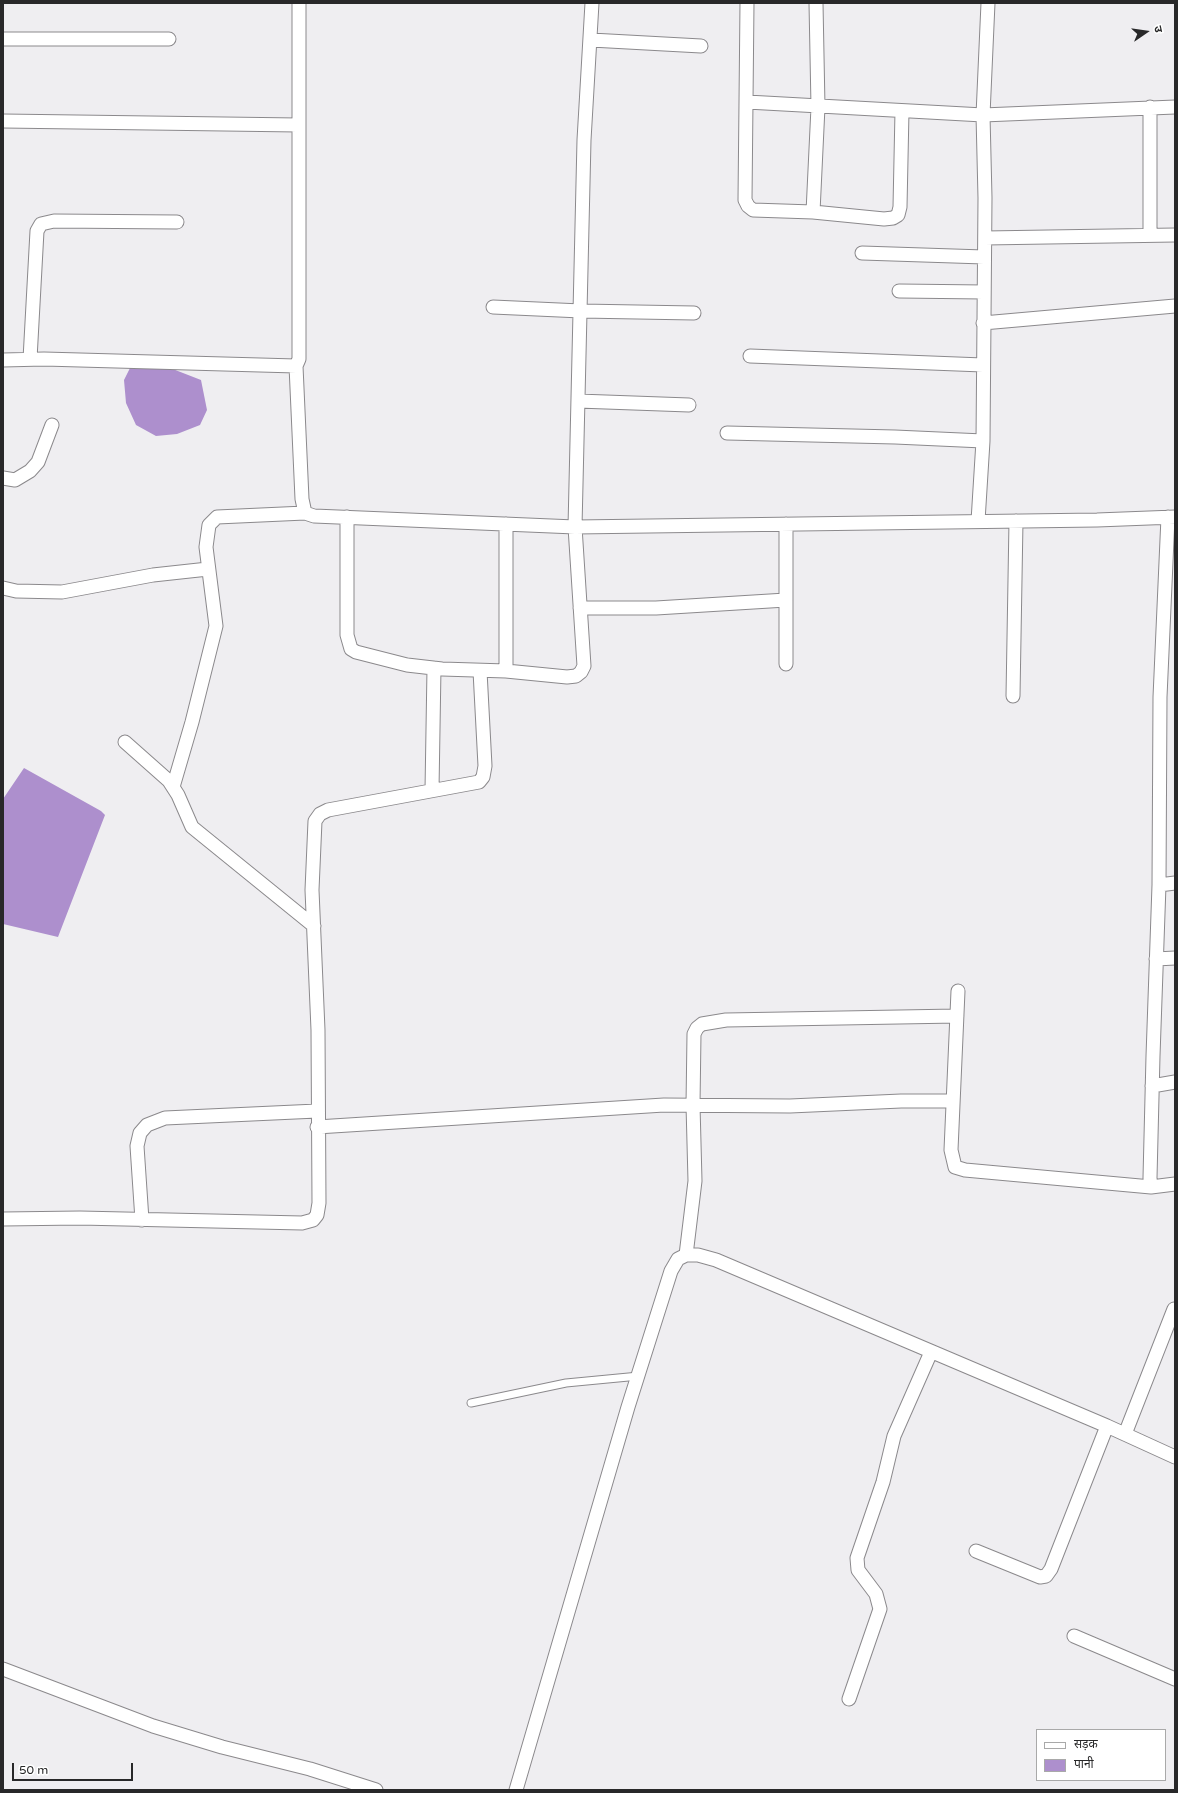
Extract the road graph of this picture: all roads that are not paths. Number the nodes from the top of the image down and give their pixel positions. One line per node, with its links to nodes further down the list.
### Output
1 (299, 3): 17 (street)
2 (592, 3): 8 (street)
3 (748, 3): 10 (street)
4 (816, 3): 11 (street)
5 (988, 3): 15 (street)
6 (3, 39): 7 (street)
7 (169, 39)
8 (591, 40): 9 (street); 29 (street)
9 (701, 46)
10 (747, 102): 11 (street); 18 (street)
11 (818, 107): 14 (street); 18 (street)
12 (1150, 107): 13 (street); 15 (street); 21 (street)
13 (1175, 107)
14 (902, 111): 15 (street); 18 (street)
15 (983, 115): 22 (street)
16 (3, 121): 17 (street)
17 (298, 125): 36 (street)
18 (813, 212)
19 (177, 222): 33 (street)
20 (1175, 235): 21 (street)
21 (1150, 236): 22 (street)
22 (985, 238): 24 (street)
23 (862, 252): 24 (street)
24 (984, 257): 26 (street)
25 (899, 290): 26 (street)
26 (984, 292): 31 (street)
27 (1175, 306): 31 (street)
28 (493, 307): 29 (street)
29 (581, 311): 30 (street); 37 (street)
30 (694, 313)
31 (983, 323): 35 (street)
32 (750, 356): 35 (street)
33 (30, 359): 34 (street); 36 (street)
34 (3, 360)
35 (983, 365): 41 (street)
36 (296, 366): 43 (street)
37 (578, 401): 38 (street); 50 (street)
38 (689, 405)
39 (52, 425): 42 (street)
40 (727, 433): 41 (street)
41 (982, 441): 46 (street)
42 (3, 478)
43 (305, 513): 44 (street); 51 (street)
44 (347, 517): 48 (street); 56 (street)
45 (1172, 517): 47 (street); 64 (street)
46 (978, 521): 47 (street); 49 (street)
47 (1016, 521): 59 (street)
48 (506, 524): 50 (street); 58 (street)
49 (786, 524): 50 (street); 53 (street)
50 (575, 527): 54 (street)
51 (208, 569): 52 (street); 61 (street)
52 (3, 588)
53 (786, 600): 54 (street); 55 (street)
54 (580, 608): 58 (street)
55 (786, 664)
56 (434, 668): 57 (street); 62 (street)
57 (480, 671): 58 (street); 62 (street)
58 (506, 671)
59 (1013, 696)
60 (125, 742): 61 (street)
61 (173, 787): 65 (street)
62 (432, 790): 65 (street)
63 (1175, 883): 64 (street)
64 (1160, 884): 67 (street)
65 (314, 926): 74 (street)
66 (1175, 958): 67 (street)
67 (1156, 959): 71 (street)
68 (958, 991): 69 (street)
69 (957, 1016): 72 (street); 73 (street)
70 (1175, 1082): 71 (street)
71 (1152, 1086): 77 (street)
72 (953, 1101): 73 (street); 77 (street)
73 (693, 1105): 75 (street); 80 (street)
74 (317, 1111): 75 (street); 79 (street)
75 (317, 1127): 79 (street)
76 (1175, 1184): 77 (street)
77 (1151, 1187)
78 (3, 1219): 79 (street)
79 (142, 1220)
80 (686, 1255): 82 (street); 83 (street)
81 (1174, 1309): 86 (street)
82 (931, 1352): 85 (street); 92 (street)
83 (639, 1376): 84 (lane); 94 (street)
84 (471, 1403)
85 (1107, 1426): 86 (street); 88 (street)
86 (1125, 1434): 87 (street)
87 (1175, 1457)
88 (976, 1551)
89 (1074, 1636): 91 (street)
90 (3, 1669): 93 (street)
91 (1175, 1679)
92 (849, 1700)
93 (376, 1790)
94 (516, 1790)

